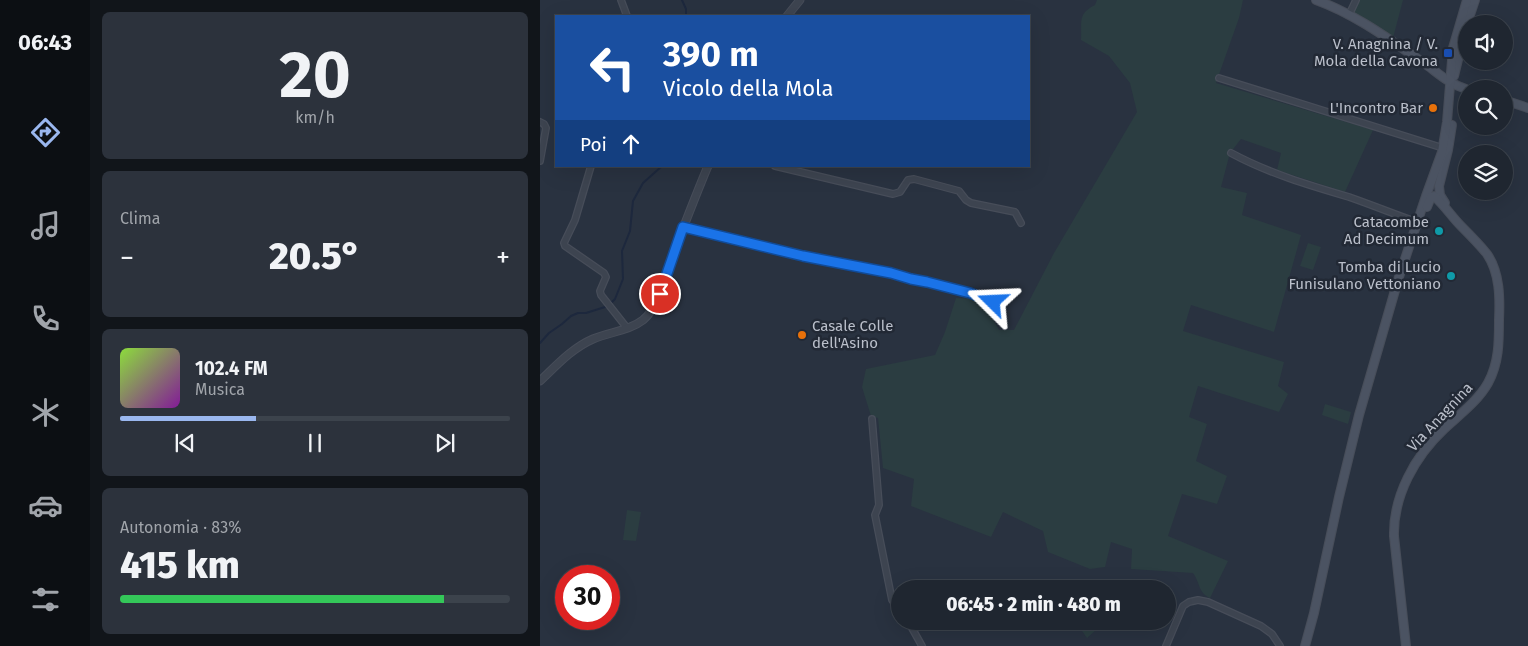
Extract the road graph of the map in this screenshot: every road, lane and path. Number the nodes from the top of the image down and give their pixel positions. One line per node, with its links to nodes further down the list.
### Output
1 (621, 0): 7 (street)
2 (800, 0): 8 (street)
3 (1316, 0): 9 (main road)
4 (1356, 0): 9 (street)
5 (1467, 0): 13 (main road, Via Anagnina)
6 (1475, 0): 10 (main road, Via Anagnina)
7 (627, 15)
8 (789, 15)
9 (1349, 15): 13 (main road)
10 (1470, 15)
11 (1458, 58): 13 (main road, Via Anagnina)
12 (1219, 78): 18 (street)
13 (1451, 84): 14 (main road); 18 (main road, Via Anagnina); 26 (main road, Via Anagnina)
14 (1458, 86)
15 (1513, 103): 16 (main road)
16 (1528, 108)
17 (540, 122): 20 (street)
18 (1443, 148): 27 (main road, Via Anagnina)
19 (1230, 153): 27 (street)
20 (540, 161)
21 (591, 167): 24 (street)
22 (708, 167): 29 (street)
23 (780, 167): 28 (street)
24 (584, 191): 25 (street); 32 (street)
25 (592, 193)
26 (1455, 220): 30 (main road, Via Anagnina); 41 (main road, Via Anagnina)
27 (1417, 222): 30 (main road, Via Anagnina)
28 (1021, 223)
29 (683, 227): 31 (street); 32 (street)
30 (1410, 243): 40 (main road, Via Anagnina)
31 (993, 302)
32 (626, 328): 33 (street)
33 (540, 382)
34 (872, 419): 35 (street)
35 (891, 595)
36 (913, 630): 37 (street)
37 (922, 646)
38 (1166, 646): 39 (street)
39 (1280, 646)
40 (1305, 646)
41 (1406, 646)

